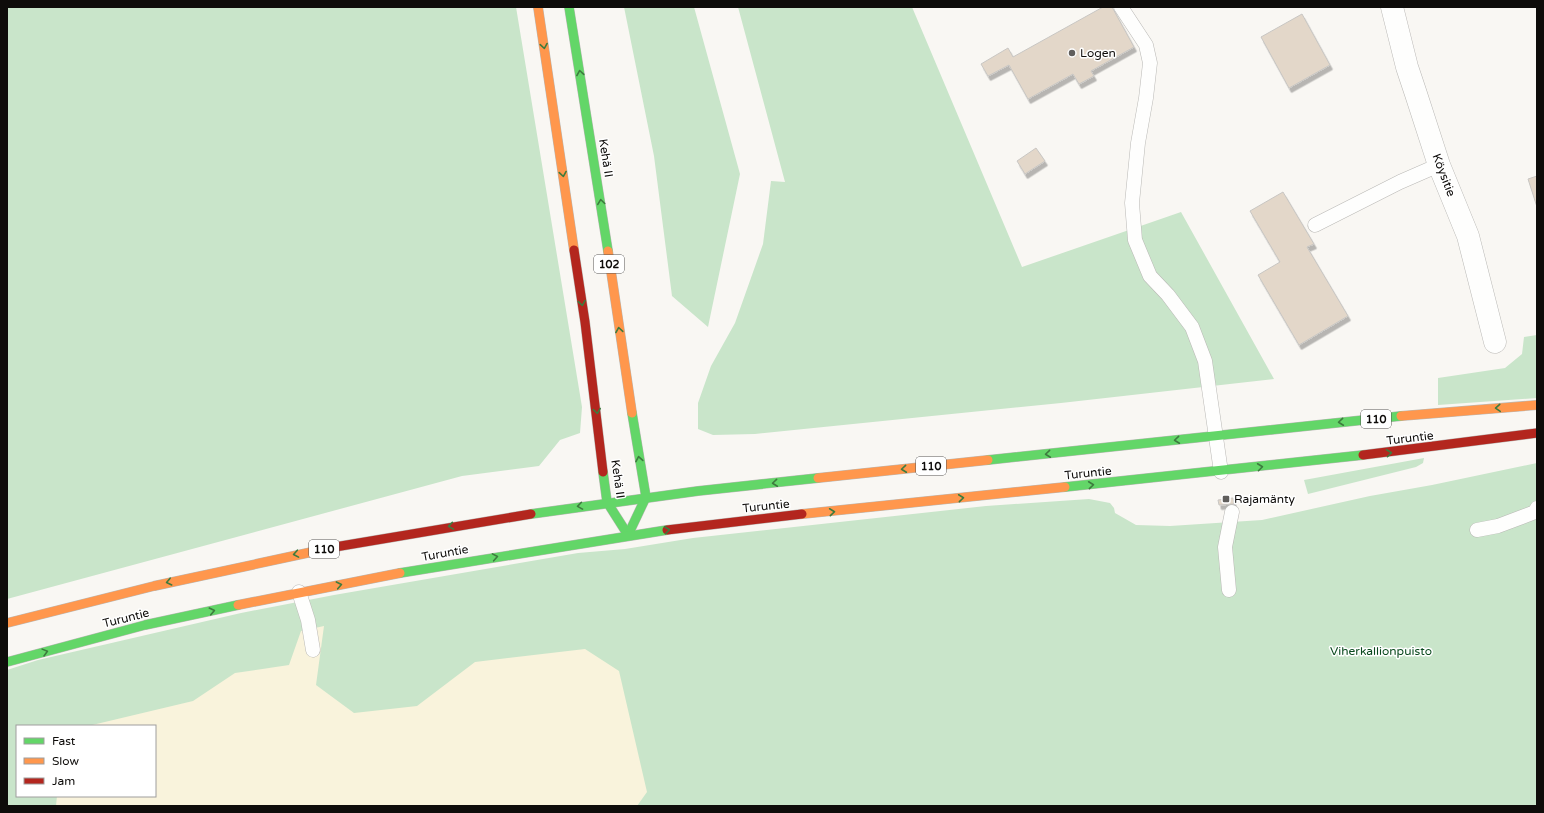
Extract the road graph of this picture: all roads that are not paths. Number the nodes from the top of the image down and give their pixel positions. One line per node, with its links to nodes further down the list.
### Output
1 (538, 7): 13 (main road, Kehä II / 102, one-way to 13)
2 (569, 7): 12 (main road, Kehä II / 102, one-way to 2)
3 (1121, 7): 10 (lane)
4 (1392, 7): 5 (street, Köysitie)
5 (1439, 165): 6 (lane); 7 (street, Köysitie)
6 (1315, 225)
7 (1495, 342)
8 (1537, 405): 10 (main road, Turuntie / 110, one-way to 10)
9 (1537, 433): 11 (main road, Turuntie, one-way to 9)
10 (1216, 436): 11 (lane); 12 (main road, Turuntie / 110, one-way to 12)
11 (1221, 472): 17 (main road, Turuntie, one-way to 11)
12 (646, 497): 13 (main road, Turuntie / 110); 17 (main road, Kehä II)
13 (607, 502): 17 (main road, Kehä II / 102); 20 (main road, Turuntie / 110, one-way to 20)
14 (1537, 508): 16 (lane)
15 (1232, 512): 18 (lane)
16 (1477, 530)
17 (628, 535): 19 (main road, Turuntie, one-way to 17)
18 (1229, 590)
19 (299, 592): 21 (lane); 22 (main road, Turuntie, one-way to 19)
20 (7, 623)
21 (313, 650)
22 (7, 662)

